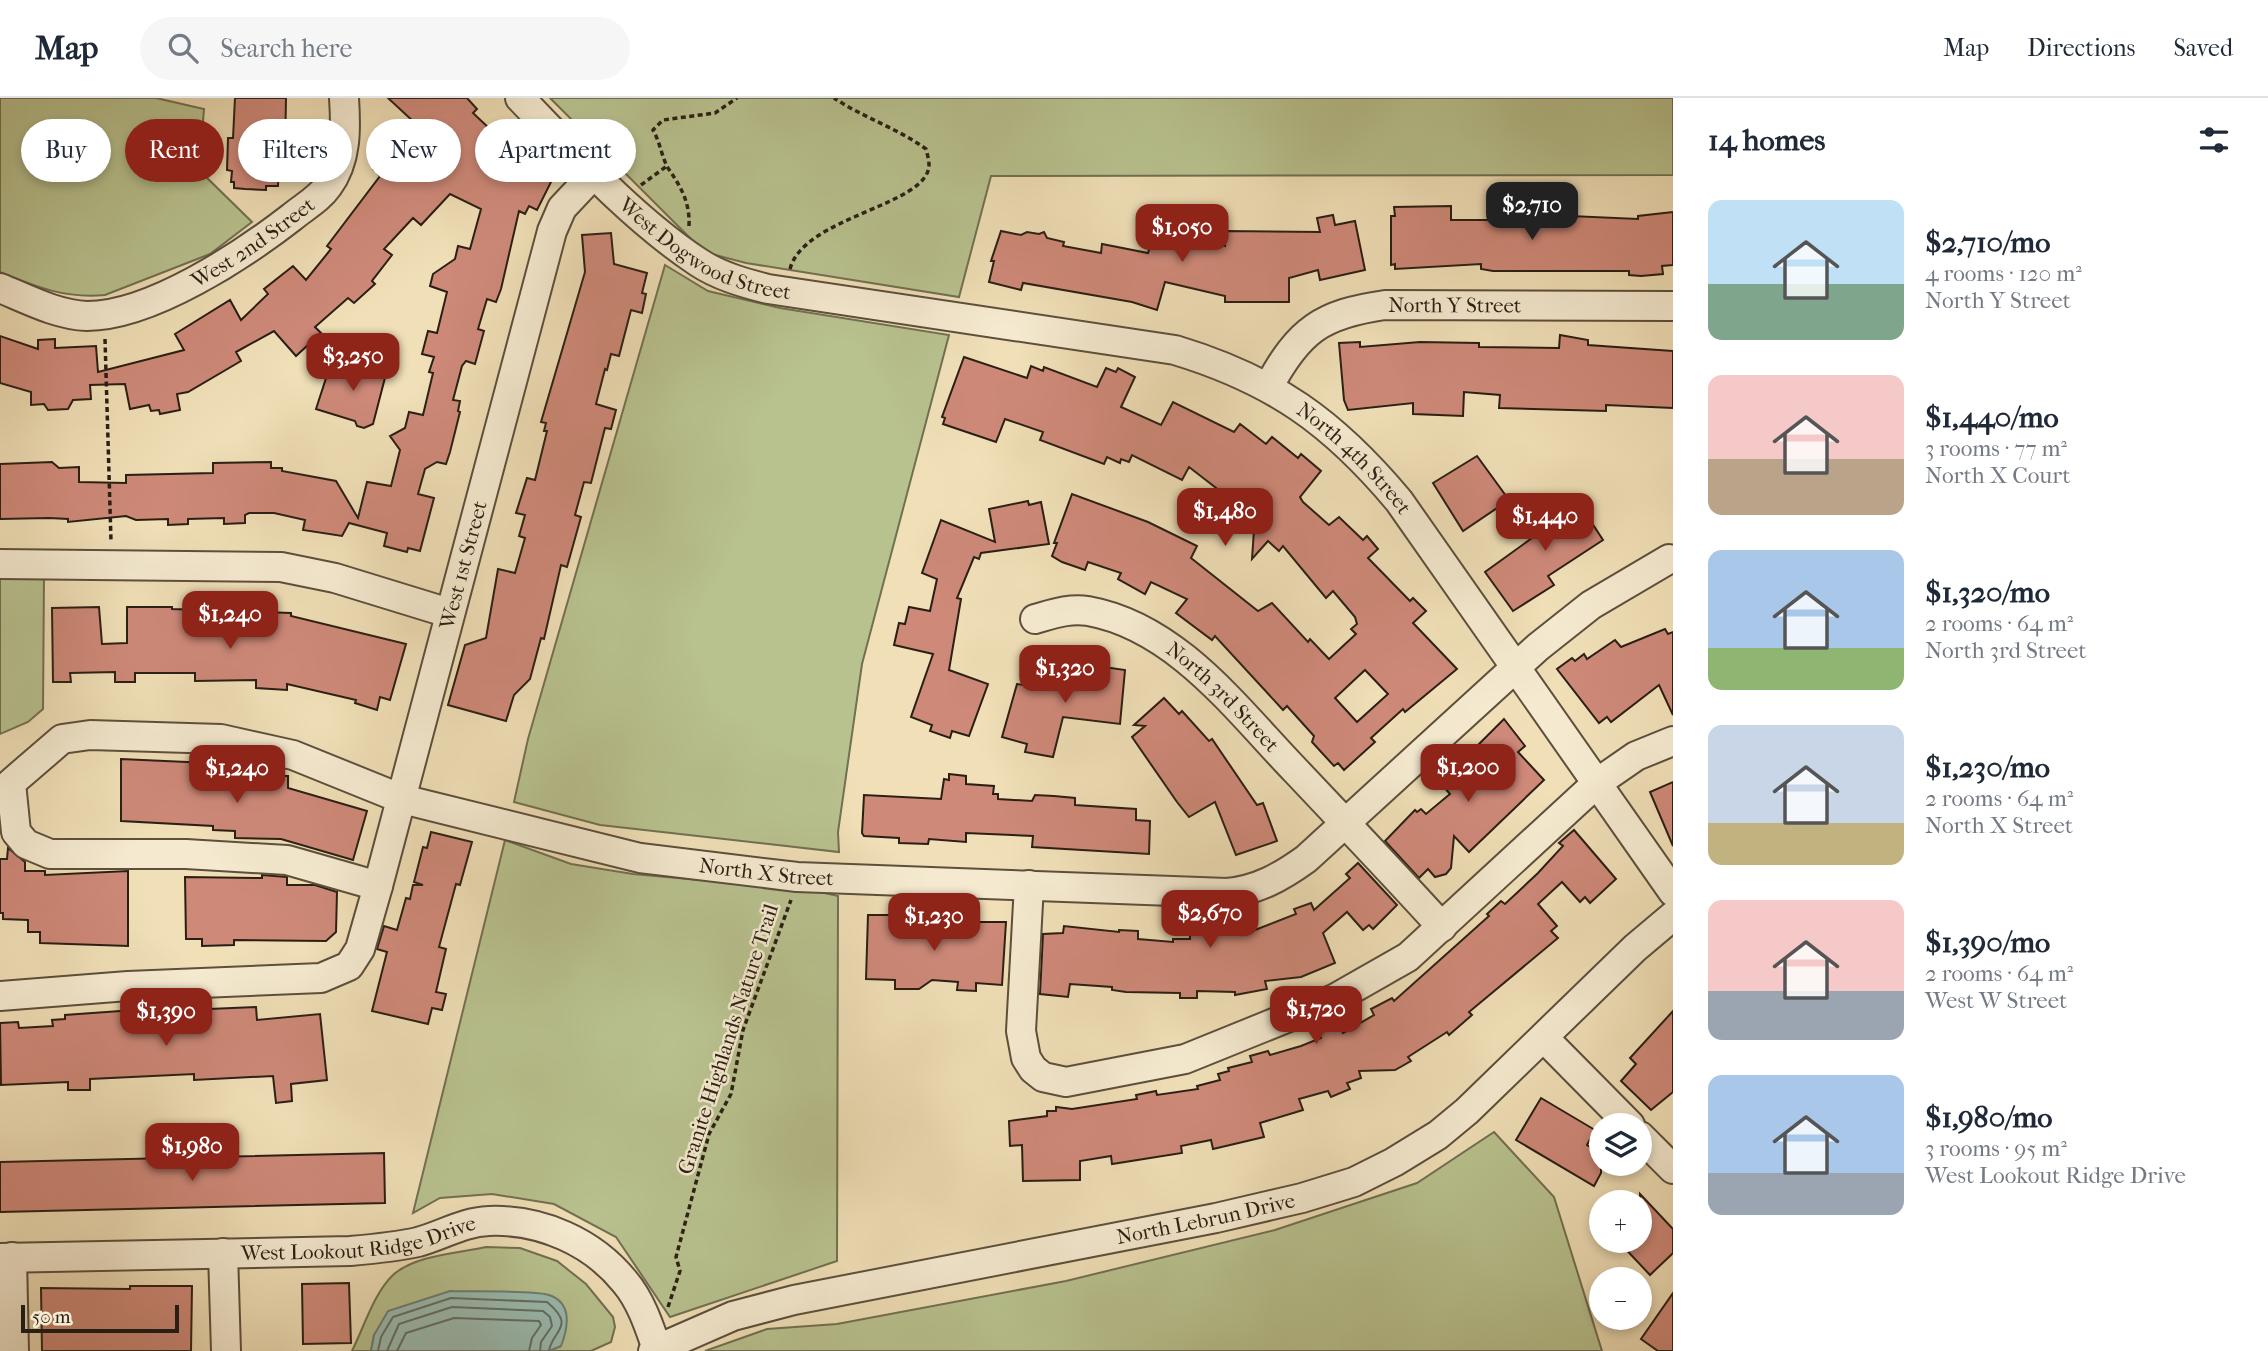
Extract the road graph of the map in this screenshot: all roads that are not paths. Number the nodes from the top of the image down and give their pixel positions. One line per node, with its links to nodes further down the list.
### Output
1 (344, 98): 6 (street, West 2nd Street)
2 (520, 98): 3 (street, West Dogwood Street)
3 (540, 119)
4 (586, 182): 12 (street, West 1st Street)
5 (603, 182): 7 (street, West Dogwood Street)
6 (0, 288)
7 (852, 300): 9 (street, North 4th Street)
8 (1673, 306): 9 (street, North Y Street)
9 (1269, 386): 14 (street, North 4th Street)
10 (1669, 559): 14 (street, North X Street)
11 (0, 564): 12 (street)
12 (449, 613): 17 (street, West 1st Street)
13 (1035, 619): 18 (street, North 3rd Street)
14 (1515, 667): 16 (street, North 4th Street); 18 (street, North X Street)
15 (1673, 741): 16 (street)
16 (1597, 783): 21 (street, North 4th Street); 23 (street)
17 (402, 799): 19 (street, North X Street); 20 (street, West 1st Street); 20 (street, North X Street)
18 (1346, 821): 19 (street, North X Street); 23 (street, North 3rd Street)
19 (1029, 885): 23 (street)
20 (379, 886): 24 (street, West 1st Street)
21 (1673, 892)
22 (1673, 916): 25 (street, North Lebrun Drive)
23 (1442, 928)
24 (0, 996)
25 (1544, 1038): 26 (street); 31 (street, North Lebrun Drive)
26 (1618, 1113)
27 (1652, 1145): 28 (street)
28 (1670, 1159)
29 (223, 1254): 30 (street, West Lookout Ridge Drive); 31 (street, West Lookout Ridge Drive); 33 (street)
30 (6, 1257): 32 (street)
31 (655, 1350)
32 (14, 1351)
33 (226, 1351)

